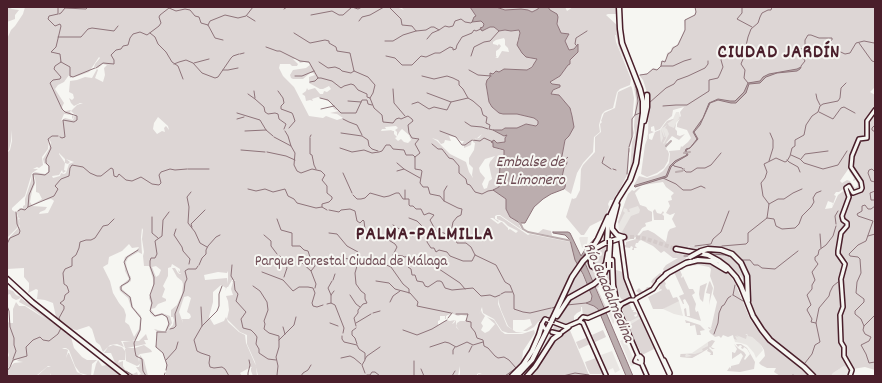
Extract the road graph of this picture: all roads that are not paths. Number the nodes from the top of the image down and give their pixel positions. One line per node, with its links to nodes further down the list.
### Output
1 (619, 7): 4 (highway); 5 (highway)
2 (647, 95): 4 (highway)
3 (875, 110): 41 (main road)
4 (644, 122): 6 (highway)
5 (618, 199): 8 (highway); 11 (highway)
6 (617, 205): 7 (highway); 8 (highway)
7 (623, 239): 9 (highway); 11 (highway); 18 (main road)
8 (609, 243): 10 (highway); 12 (highway); 21 (highway)
9 (596, 250): 10 (highway); 11 (highway)
10 (608, 253): 12 (highway)
11 (585, 259): 13 (highway)
12 (610, 268): 19 (highway)
13 (578, 269): 21 (highway); 22 (highway)
14 (728, 271): 15 (highway); 20 (highway); 40 (highway)
15 (666, 274): 17 (highway); 20 (highway, bridge)
16 (7, 281): 24 (highway); 24 (highway)
17 (659, 281): 18 (main road)
18 (634, 298): 19 (main road); 39 (main road)
19 (617, 306): 23 (main road); 38 (main road)
20 (750, 309): 40 (highway)
21 (557, 316): 22 (highway)
22 (553, 321): 34 (highway); 35 (highway)
23 (584, 321): 26 (main road); 30 (main road); 37 (main road)
24 (57, 323): 28 (highway)
25 (542, 325): 26 (main road); 27 (main road); 33 (highway)
26 (561, 326): 30 (main road)
27 (545, 329)
28 (67, 331): 31 (highway); 32 (highway)
29 (552, 332): 30 (main road)
30 (561, 333): 36 (highway)
31 (123, 376)
32 (126, 376)
33 (512, 376)
34 (517, 376)
35 (521, 376)
36 (526, 376)
37 (607, 376)
38 (646, 376)
39 (670, 376)
40 (812, 376)
41 (850, 376)

